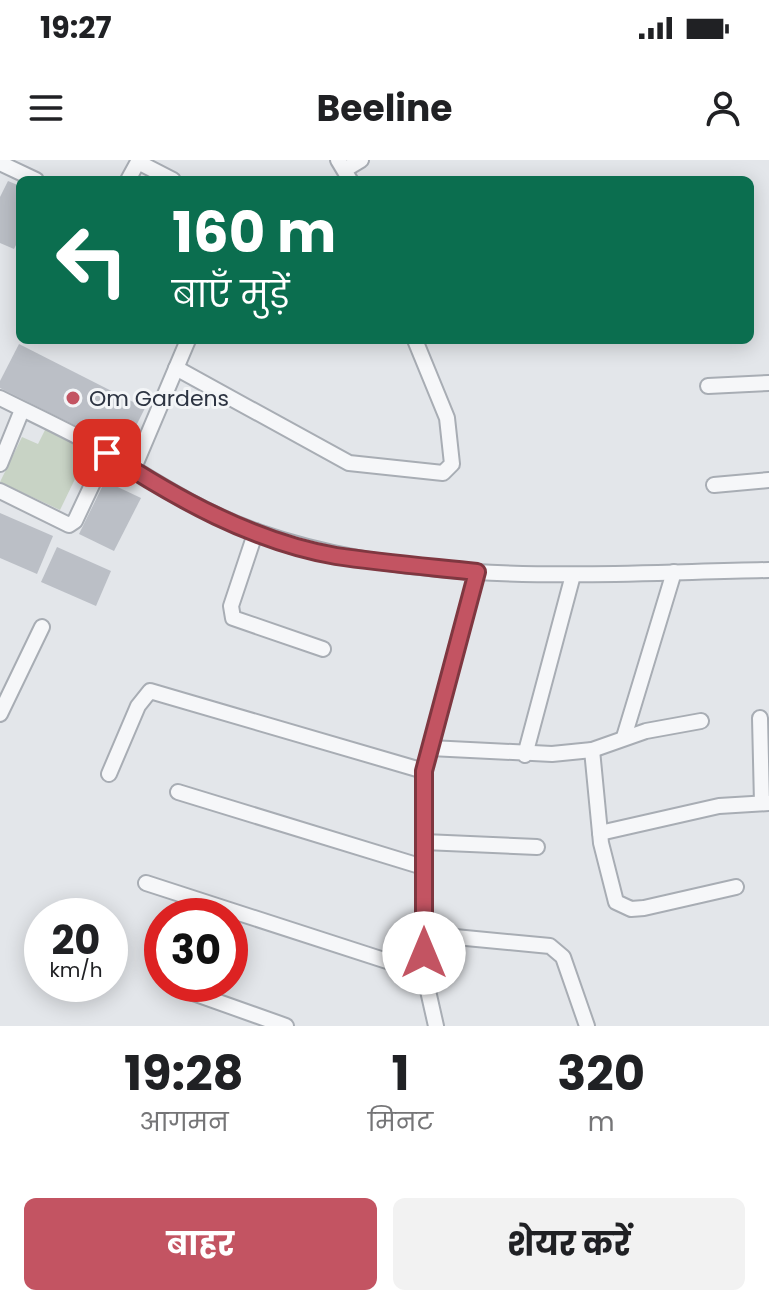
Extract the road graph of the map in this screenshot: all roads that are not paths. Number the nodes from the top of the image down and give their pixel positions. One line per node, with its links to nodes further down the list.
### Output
1 (361, 160): 4 (street)
2 (139, 161): 6 (street)
3 (0, 163): 5 (street)
4 (345, 170)
5 (28, 176)
6 (166, 176)
7 (186, 344): 9 (street)
8 (417, 344): 9 (street)
9 (176, 368): 16 (street)
10 (769, 383): 11 (street)
11 (708, 386)
12 (0, 398): 13 (street)
13 (22, 410): 14 (street); 15 (street)
14 (107, 453): 16 (street); 19 (street)
15 (0, 464)
16 (133, 470): 20 (street)
17 (769, 480): 18 (street)
18 (714, 485)
19 (0, 491)
20 (256, 531): 22 (street); 26 (street)
21 (769, 570): 23 (street)
22 (477, 572): 24 (street); 31 (street)
23 (674, 572): 24 (street); 30 (street)
24 (573, 575): 33 (street)
25 (42, 627): 27 (street)
26 (323, 649)
27 (0, 714)
28 (760, 718): 37 (street)
29 (701, 721): 30 (street)
30 (624, 737): 32 (street)
31 (430, 748): 33 (street); 34 (street)
32 (592, 750): 33 (street); 38 (street)
33 (525, 755)
34 (424, 771): 35 (street); 39 (street)
35 (109, 774)
36 (178, 792): 41 (street)
37 (766, 803): 38 (street)
38 (600, 833): 43 (street)
39 (424, 842): 40 (street); 41 (street)
40 (537, 847)
41 (423, 867): 44 (street)
42 (146, 883): 45 (street)
43 (736, 887)
44 (424, 934): 45 (street); 49 (street)
45 (424, 973): 48 (street)
46 (218, 1002): 47 (street)
47 (286, 1026)
48 (436, 1026)
49 (587, 1026)

